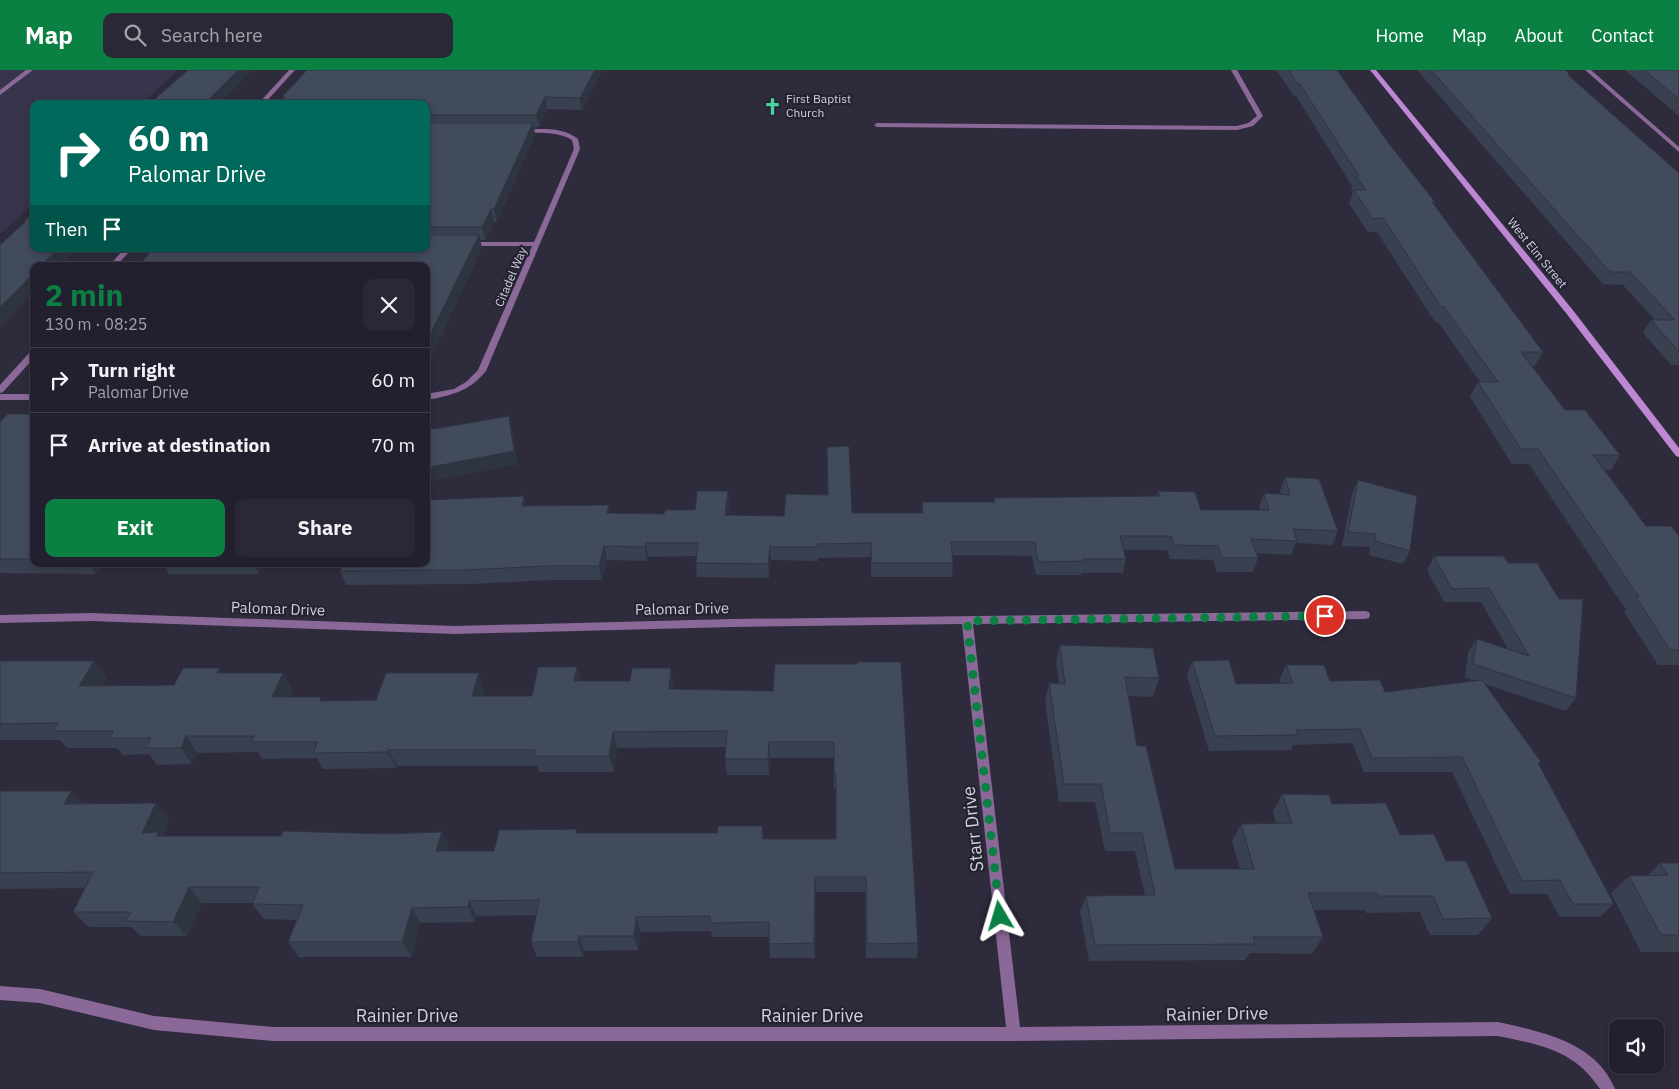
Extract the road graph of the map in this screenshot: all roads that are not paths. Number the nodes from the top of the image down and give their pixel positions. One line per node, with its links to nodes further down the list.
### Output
1 (30, 70): 6 (street)
2 (292, 70): 7 (street)
3 (1234, 70): 8 (street)
4 (1373, 70): 20 (street, West Elm Street)
5 (1588, 70): 10 (street)
6 (2, 91)
7 (265, 100)
8 (877, 125)
9 (513, 131): 12 (street, Citadel Way)
10 (1679, 150)
11 (463, 244): 12 (street)
12 (537, 244): 19 (street, Citadel Way)
13 (125, 252): 14 (street)
14 (116, 262)
15 (30, 357): 16 (street)
16 (0, 390)
17 (0, 397): 18 (street)
18 (30, 397)
19 (430, 397)
20 (1679, 454)
21 (1364, 615): 23 (street, Palomar Drive)
22 (0, 619): 23 (street, Palomar Drive)
23 (967, 621): 25 (street, Starr Drive)
24 (0, 993): 25 (street, Rainier Drive)
25 (1014, 1034): 26 (street, Rainier Drive)
26 (1608, 1089)

